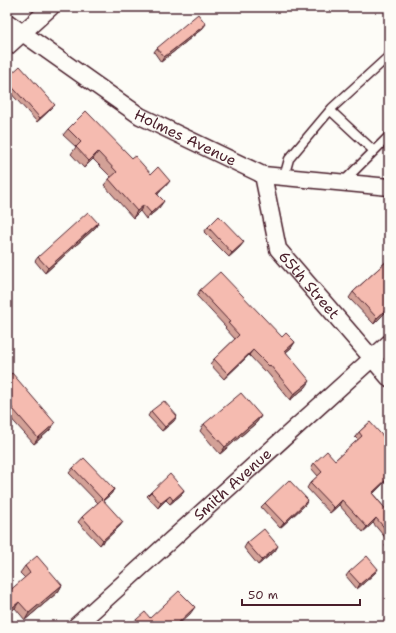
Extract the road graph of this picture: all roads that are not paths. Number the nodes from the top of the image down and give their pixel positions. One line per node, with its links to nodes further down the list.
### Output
1 (51, 7): 3 (street)
2 (7, 22): 3 (street, Holmes Avenue)
3 (22, 33): 4 (street); 9 (street, Holmes Avenue)
4 (7, 47)
5 (389, 56): 6 (lane)
6 (331, 111): 8 (lane); 10 (lane)
7 (389, 136): 8 (lane)
8 (374, 151): 11 (lane)
9 (263, 175): 10 (street, Holmes Avenue); 14 (street, 65th Street)
10 (284, 177): 11 (street, Holmes Avenue)
11 (343, 182): 12 (street, Holmes Avenue)
12 (389, 187)
13 (389, 343): 14 (street, Smith Avenue)
14 (371, 358): 15 (street, 65th Street); 16 (street, Smith Avenue)
15 (389, 378)
16 (76, 626)

